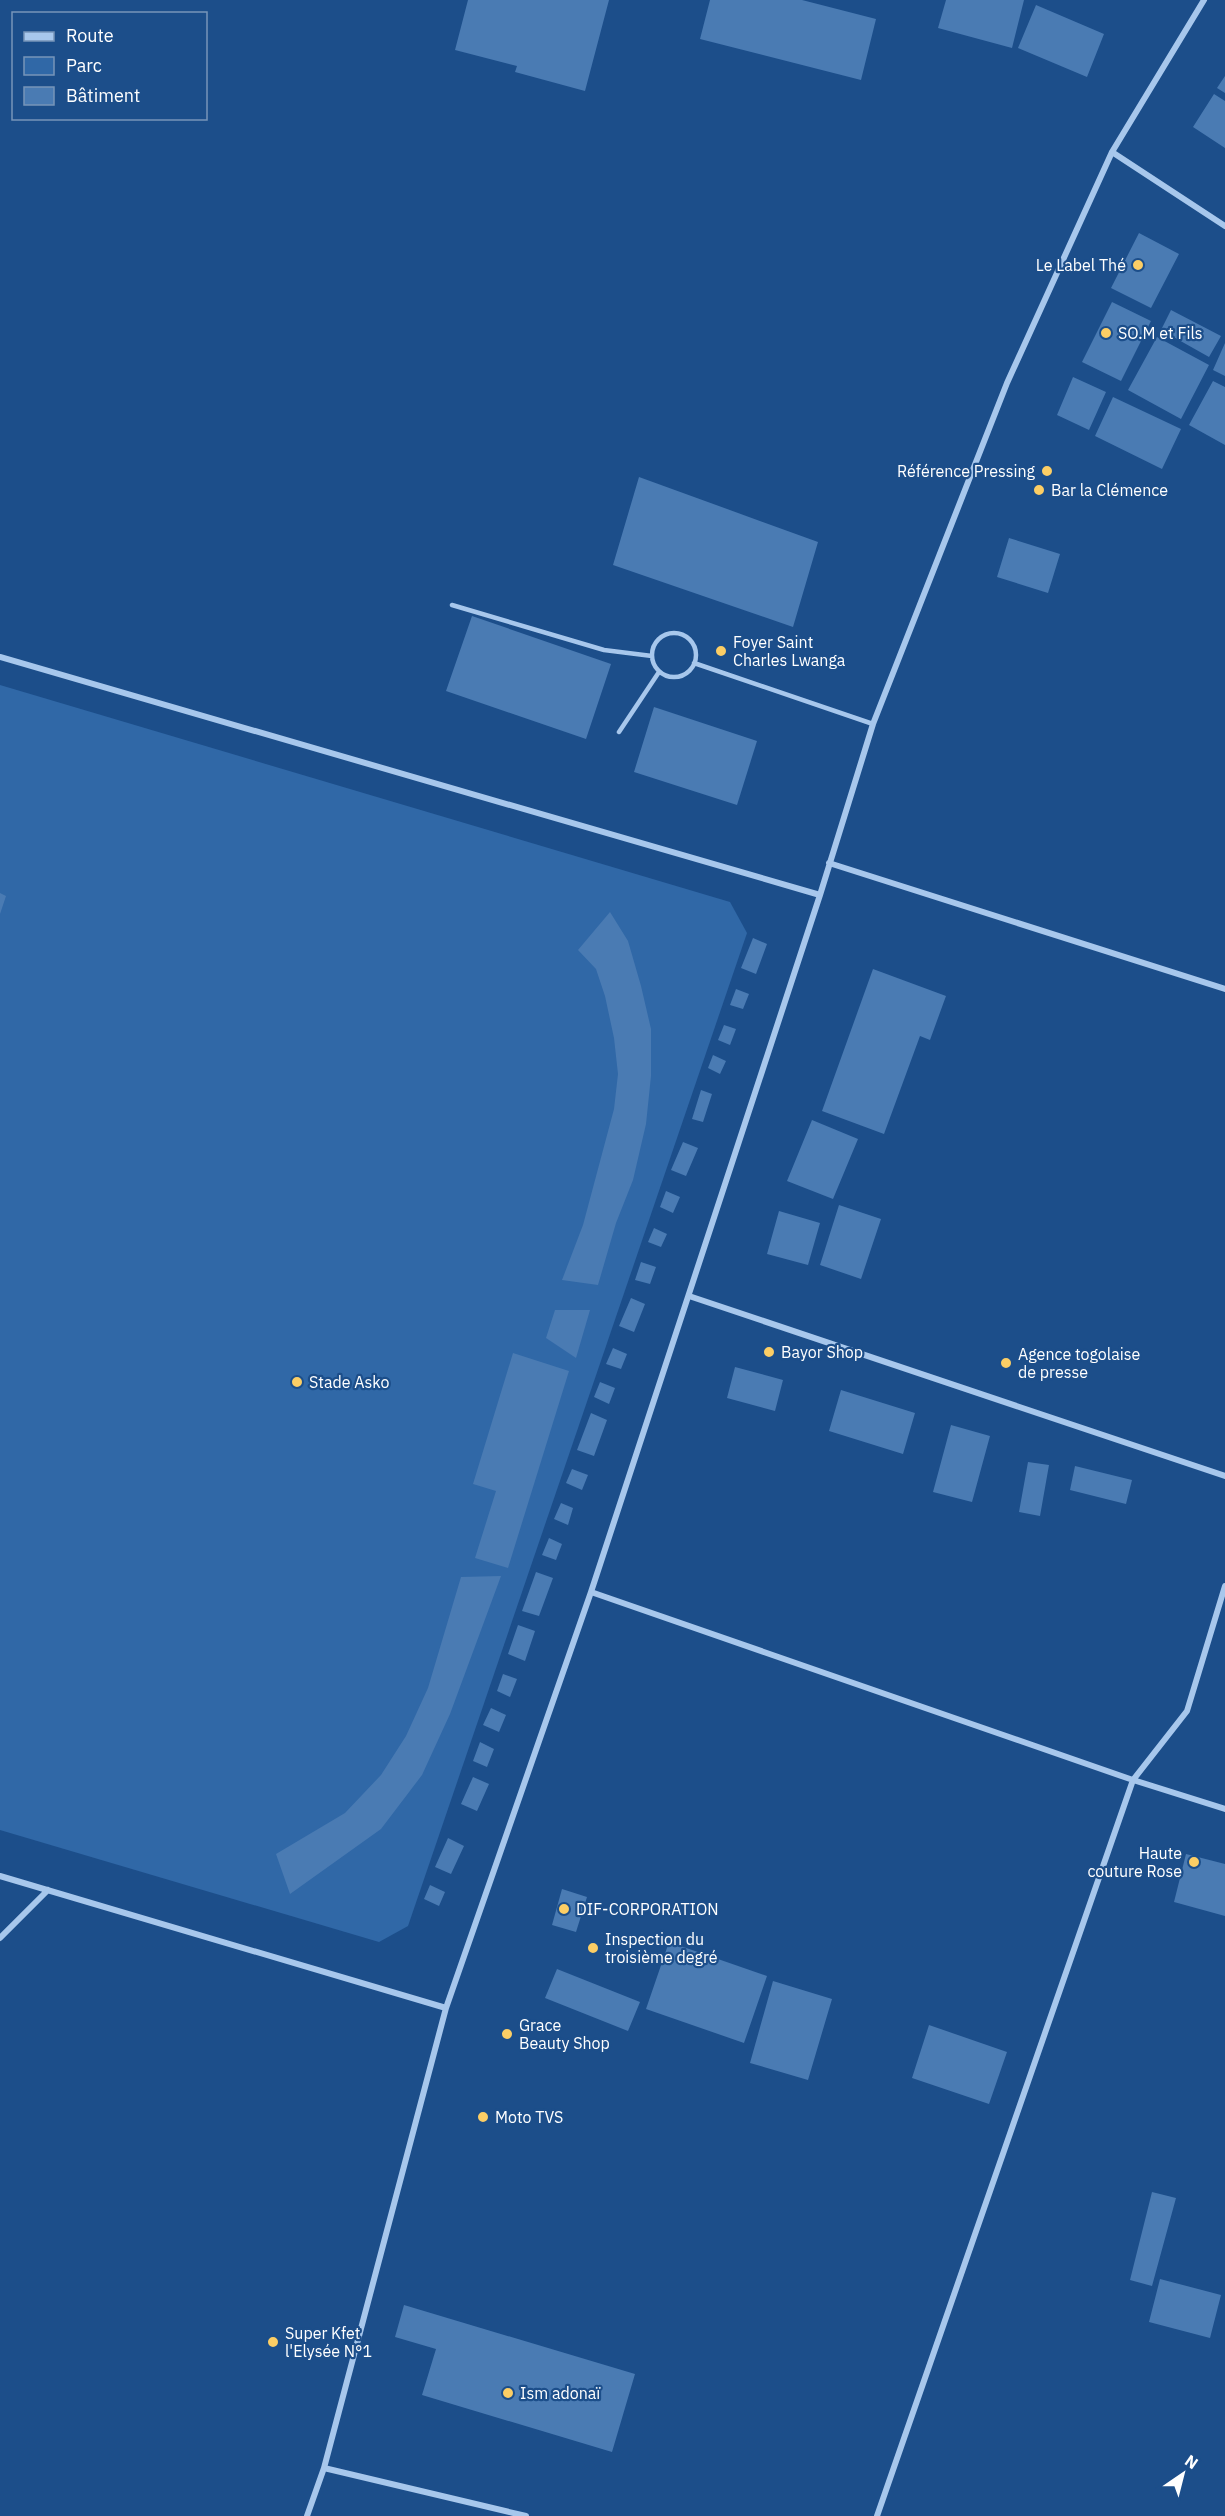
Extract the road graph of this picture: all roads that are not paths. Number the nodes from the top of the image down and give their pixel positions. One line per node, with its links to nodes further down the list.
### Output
1 (1204, 0): 2 (street)
2 (1112, 152): 3 (street); 9 (street)
3 (1225, 226)
4 (452, 605): 5 (lane)
5 (651, 656): 7 (lane); 8 (lane)
6 (0, 657): 12 (street)
7 (694, 663): 8 (lane); 9 (lane)
8 (659, 672): 10 (lane)
9 (873, 724): 11 (street)
10 (619, 732)
11 (829, 863): 12 (street); 13 (street)
12 (820, 895): 14 (street)
13 (1225, 989)
14 (689, 1296): 15 (street); 17 (street)
15 (1225, 1476)
16 (1225, 1586): 18 (street)
17 (591, 1592): 18 (street); 23 (street)
18 (1132, 1780): 19 (street); 27 (street)
19 (1225, 1809)
20 (0, 1876): 21 (street)
21 (48, 1890): 22 (street); 23 (street)
22 (0, 1938)
23 (446, 2008): 24 (street)
24 (324, 2468): 25 (street); 26 (street)
25 (307, 2516)
26 (526, 2516)
27 (877, 2516)

